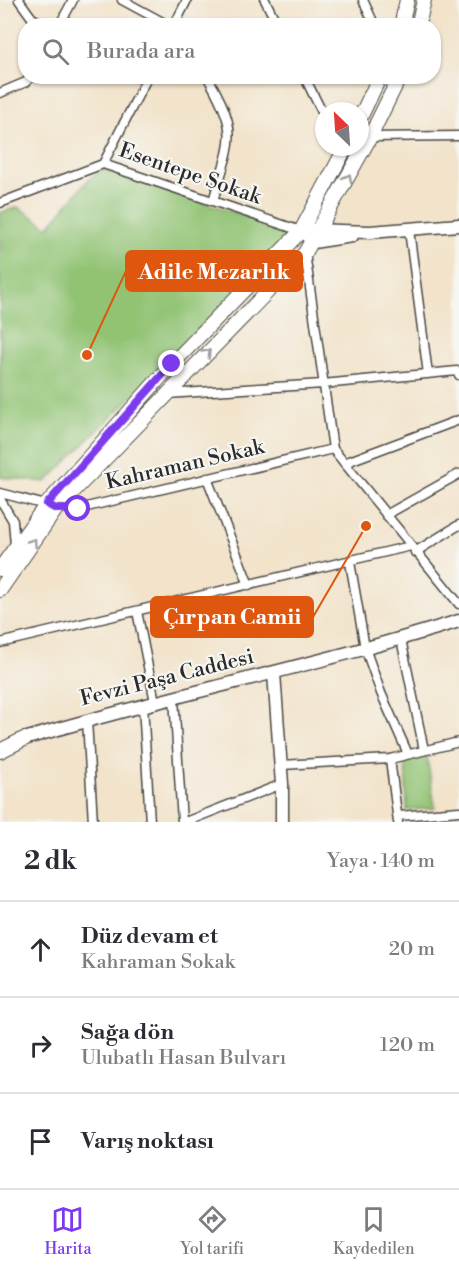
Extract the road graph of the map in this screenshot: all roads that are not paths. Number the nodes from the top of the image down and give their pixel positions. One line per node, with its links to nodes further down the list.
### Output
1 (19, 0): 9 (street)
2 (73, 0): 10 (street)
3 (122, 0): 11 (street)
4 (187, 0): 12 (street)
5 (265, 0): 13 (street)
6 (363, 0): 14 (street)
7 (407, 0): 15 (main road)
8 (424, 0): 16 (main road)
9 (32, 18)
10 (63, 18)
11 (157, 18)
12 (177, 18)
13 (274, 18)
14 (371, 18)
15 (402, 18)
16 (420, 18)
17 (22, 84): 23 (street)
18 (144, 84): 29 (street)
19 (211, 84): 30 (street)
20 (308, 84): 24 (street)
21 (376, 84): 25 (main road)
22 (396, 84): 26 (main road)
23 (0, 93)
24 (317, 102)
25 (368, 102)
26 (370, 136): 27 (street); 35 (main road, one-way to 26)
27 (459, 136)
28 (339, 156): 34 (main road)
29 (103, 164): 30 (street, Esentepe Sokak); 31 (street, Esentepe Sokak)
30 (213, 201): 34 (street, Esentepe Sokak)
31 (0, 203)
32 (459, 225): 33 (main road)
33 (409, 230): 35 (main road); 37 (street)
34 (301, 231): 35 (main road); 47 (main road)
35 (312, 242): 38 (street); 39 (main road, one-way to 35)
36 (458, 373): 37 (street)
37 (428, 374): 38 (street)
38 (323, 384): 39 (street); 41 (street)
39 (167, 394): 47 (main road)
40 (459, 420): 42 (street)
41 (333, 449): 42 (street); 44 (street, Kahraman Sokak)
42 (344, 463): 48 (street)
43 (459, 474): 48 (street)
44 (207, 478): 47 (street, Kahraman Sokak); 54 (street)
45 (0, 493): 47 (street, Kahraman Sokak)
46 (0, 499): 50 (street)
47 (51, 506): 50 (main road); 55 (main road, one-way to 47)
48 (386, 515): 51 (street)
49 (459, 525): 51 (street)
50 (15, 545): 53 (main road)
51 (413, 549): 52 (street); 56 (street)
52 (350, 562): 54 (street); 61 (street)
53 (0, 568)
54 (249, 585): 57 (street)
55 (0, 590)
56 (459, 604)
57 (137, 611): 60 (street); 64 (street)
58 (459, 621): 59 (main road, Fevzi Paşa Caddesi)
59 (401, 639): 61 (main road, Fevzi Paşa Caddesi); 69 (street)
60 (0, 644)
61 (365, 648): 62 (main road, Fevzi Paşa Caddesi); 71 (street)
62 (274, 673): 63 (main road, Fevzi Paşa Caddesi); 73 (main road)
63 (174, 698): 64 (main road, Fevzi Paşa Caddesi); 79 (street)
64 (149, 704): 65 (main road, Fevzi Paşa Caddesi); 78 (street)
65 (87, 720): 66 (main road, Fevzi Paşa Caddesi); 77 (street)
66 (24, 739): 68 (main road, Fevzi Paşa Caddesi); 70 (main road, Fevzi Paşa Caddesi)
67 (459, 742): 69 (street)
68 (0, 744)
69 (424, 750): 71 (street)
70 (0, 751)
71 (408, 754): 72 (street)
72 (390, 759): 73 (street); 76 (street)
73 (281, 765): 74 (main road)
74 (282, 784): 79 (street); 80 (main road)
75 (459, 811): 76 (street)
76 (398, 819)
77 (93, 822)
78 (150, 822)
79 (183, 822)
80 (282, 822)

